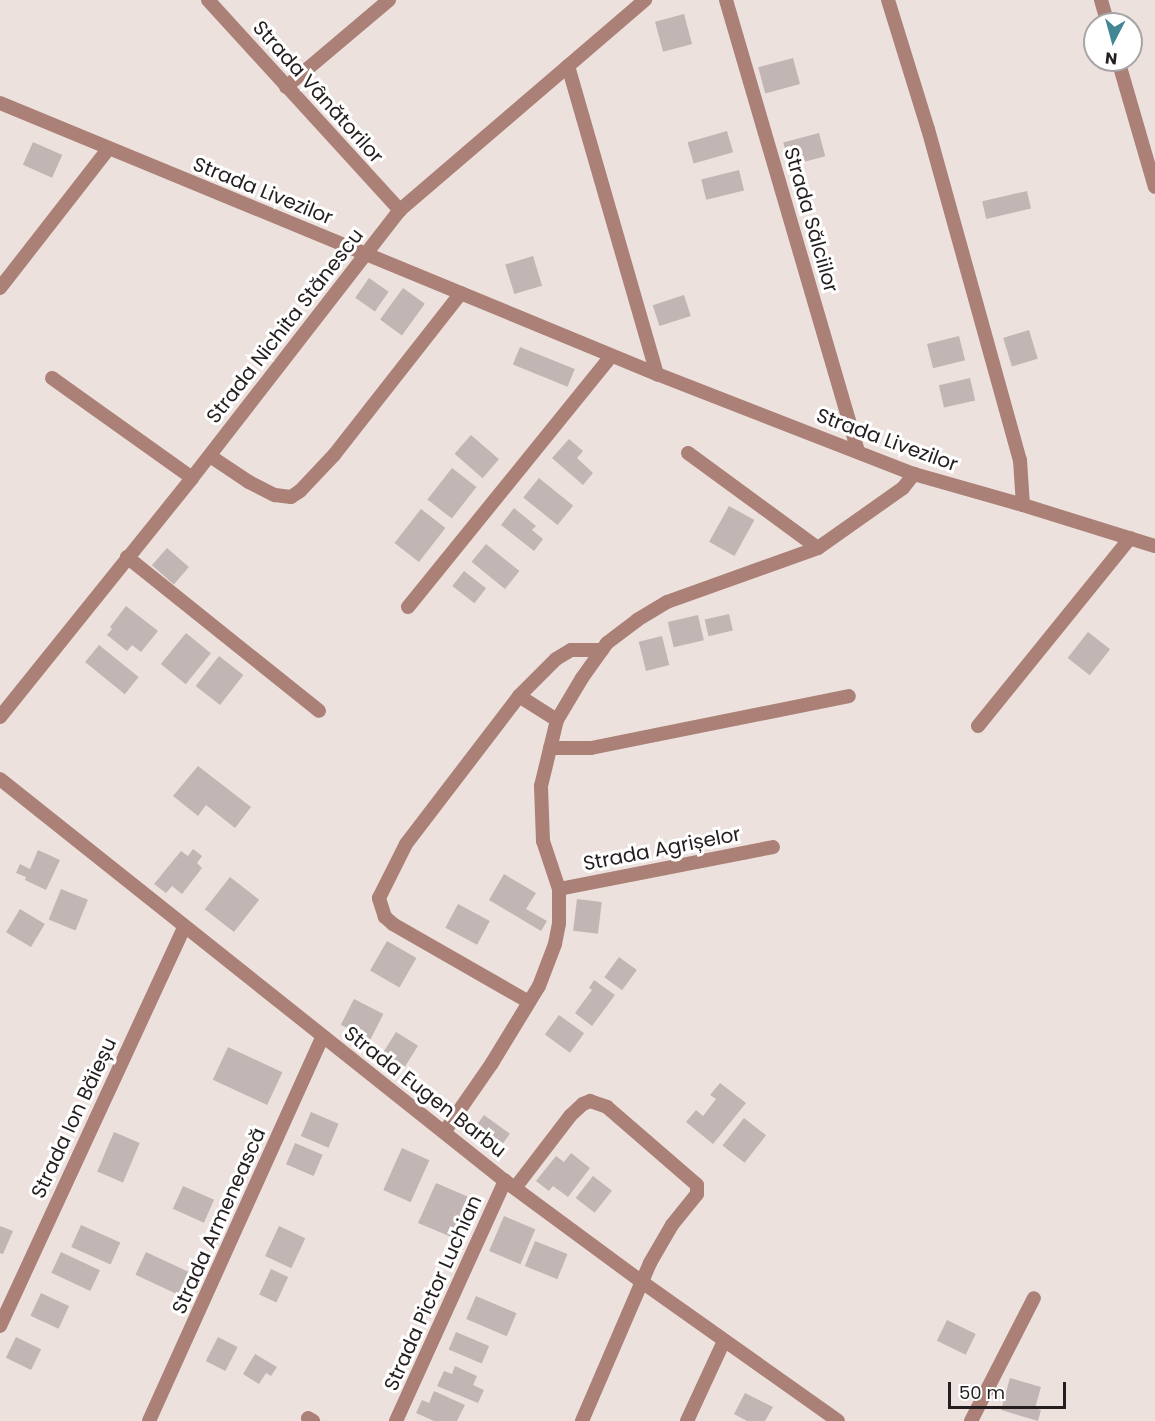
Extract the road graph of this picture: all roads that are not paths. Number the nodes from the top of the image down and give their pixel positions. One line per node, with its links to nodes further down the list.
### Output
1 (208, 0): 8 (street, Strada Vânătorilor)
2 (389, 0): 8 (street)
3 (645, 0): 6 (street, Strada Nichita Stănescu)
4 (726, 0): 19 (street, Strada Sălciilor)
5 (888, 0): 24 (street)
6 (568, 66): 12 (street, Strada Nichita Stănescu); 17 (street)
7 (1121, 72): 11 (street)
8 (286, 87): 12 (street, Strada Vânătorilor)
9 (0, 103): 10 (street, Strada Livezilor)
10 (109, 148): 13 (street, Strada Livezilor); 14 (street)
11 (1155, 187)
12 (400, 210): 13 (street, Strada Nichita Stănescu)
13 (364, 254): 15 (street, Strada Livezilor); 21 (street, Strada Nichita Stănescu)
14 (0, 288)
15 (460, 293): 16 (street, Strada Livezilor); 21 (street)
16 (611, 356): 17 (street, Strada Livezilor); 29 (street)
17 (657, 374): 19 (street, Strada Livezilor)
18 (52, 378): 23 (street)
19 (858, 452): 22 (street, Strada Livezilor)
20 (688, 453): 27 (street)
21 (210, 456): 23 (street, Strada Nichita Stănescu)
22 (914, 474): 24 (street, Strada Livezilor); 27 (street)
23 (192, 478): 28 (street, Strada Nichita Stănescu)
24 (1023, 505): 25 (street, Strada Livezilor)
25 (1130, 538): 26 (street, Strada Livezilor); 36 (street)
26 (1155, 546)
27 (818, 548): 30 (street)
28 (127, 557): 33 (street); 34 (street, Strada Nichita Stănescu)
29 (408, 607)
30 (602, 650): 31 (street); 35 (street)
31 (519, 696): 35 (street); 42 (street)
32 (849, 696): 37 (street)
33 (320, 711)
34 (0, 717)
35 (557, 720): 37 (street)
36 (978, 726)
37 (550, 747): 40 (street)
38 (0, 779): 41 (street, Strada Eugen Barbu)
39 (773, 847): 40 (street, Strada Agrișelor)
40 (559, 889): 42 (street)
41 (184, 927): 43 (street, Strada Eugen Barbu); 48 (street, Strada Ion Băieșu)
42 (529, 1002): 44 (street)
43 (323, 1036): 44 (street, Strada Eugen Barbu); 50 (street, Strada Armenească)
44 (445, 1131): 45 (street, Strada Eugen Barbu)
45 (510, 1185): 46 (street, Strada Eugen Barbu); 46 (street, Strada Pictor Luchian); 51 (street, Strada Pictor Luchian)
46 (642, 1282): 49 (street, Strada Eugen Barbu); 52 (street)
47 (1034, 1298): 55 (street)
48 (0, 1326)
49 (724, 1341): 53 (street); 54 (street, Strada Eugen Barbu)
50 (149, 1421)
51 (396, 1421)
52 (582, 1421)
53 (687, 1421)
54 (838, 1421)
55 (971, 1421)

